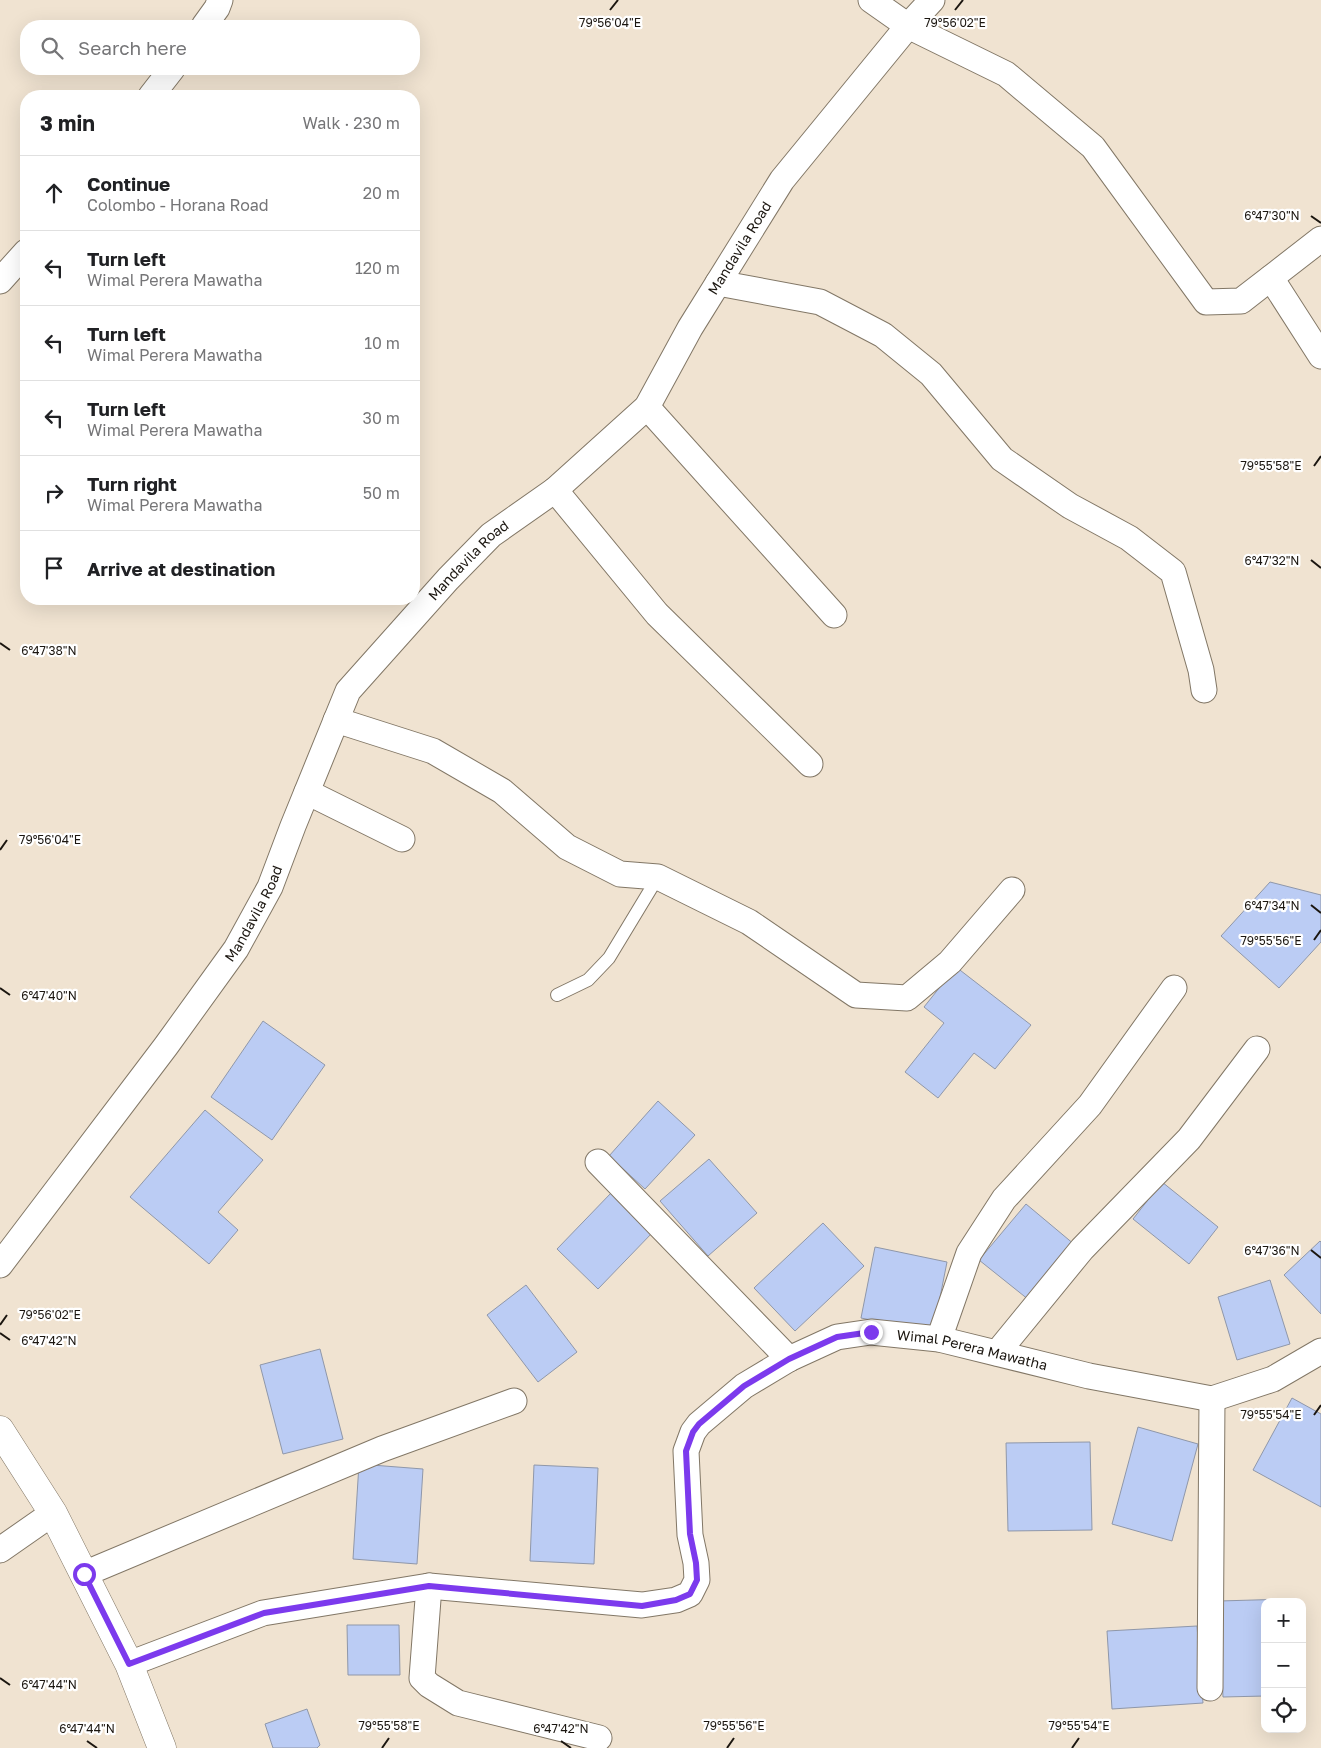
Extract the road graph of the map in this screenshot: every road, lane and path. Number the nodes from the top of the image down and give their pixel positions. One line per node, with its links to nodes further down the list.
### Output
1 (220, 0): 4 (street)
2 (871, 0): 5 (street)
3 (932, 0): 5 (street, Mandavila Road)
4 (208, 20)
5 (908, 26): 10 (street); 12 (street, Mandavila Road)
6 (167, 75): 7 (street)
7 (156, 90)
8 (1321, 239): 10 (street)
9 (20, 259): 11 (street)
10 (1271, 278): 13 (street)
11 (0, 281)
12 (718, 283): 14 (street, Mandavila Road); 17 (street)
13 (1321, 356)
14 (647, 407): 15 (street, Mandavila Road); 16 (street)
15 (555, 490): 18 (street, Mandavila Road); 19 (street)
16 (834, 615)
17 (1204, 690)
18 (336, 720): 20 (street, Mandavila Road); 22 (street)
19 (810, 764)
20 (307, 792): 21 (street); 28 (street, Mandavila Road)
21 (402, 839)
22 (658, 877): 23 (street); 25 (lane)
23 (1012, 890)
24 (1174, 988): 29 (street)
25 (556, 995)
26 (1257, 1049): 31 (street)
27 (598, 1162): 32 (street)
28 (0, 1265)
29 (939, 1339): 31 (street, Wimal Perera Mawatha); 32 (street, Wimal Perera Mawatha)
30 (1321, 1351): 33 (street, Wimal Perera Mawatha)
31 (998, 1353): 33 (street, Wimal Perera Mawatha)
32 (789, 1359): 39 (street, Wimal Perera Mawatha)
33 (1212, 1399): 41 (street)
34 (514, 1401): 38 (street)
35 (0, 1430): 36 (main road)
36 (53, 1513): 37 (street); 38 (main road)
37 (0, 1550)
38 (84, 1574): 40 (main road)
39 (429, 1586): 40 (street, Wimal Perera Mawatha); 42 (street)
40 (129, 1664): 43 (main road)
41 (1210, 1688)
42 (599, 1738)
43 (162, 1748)

